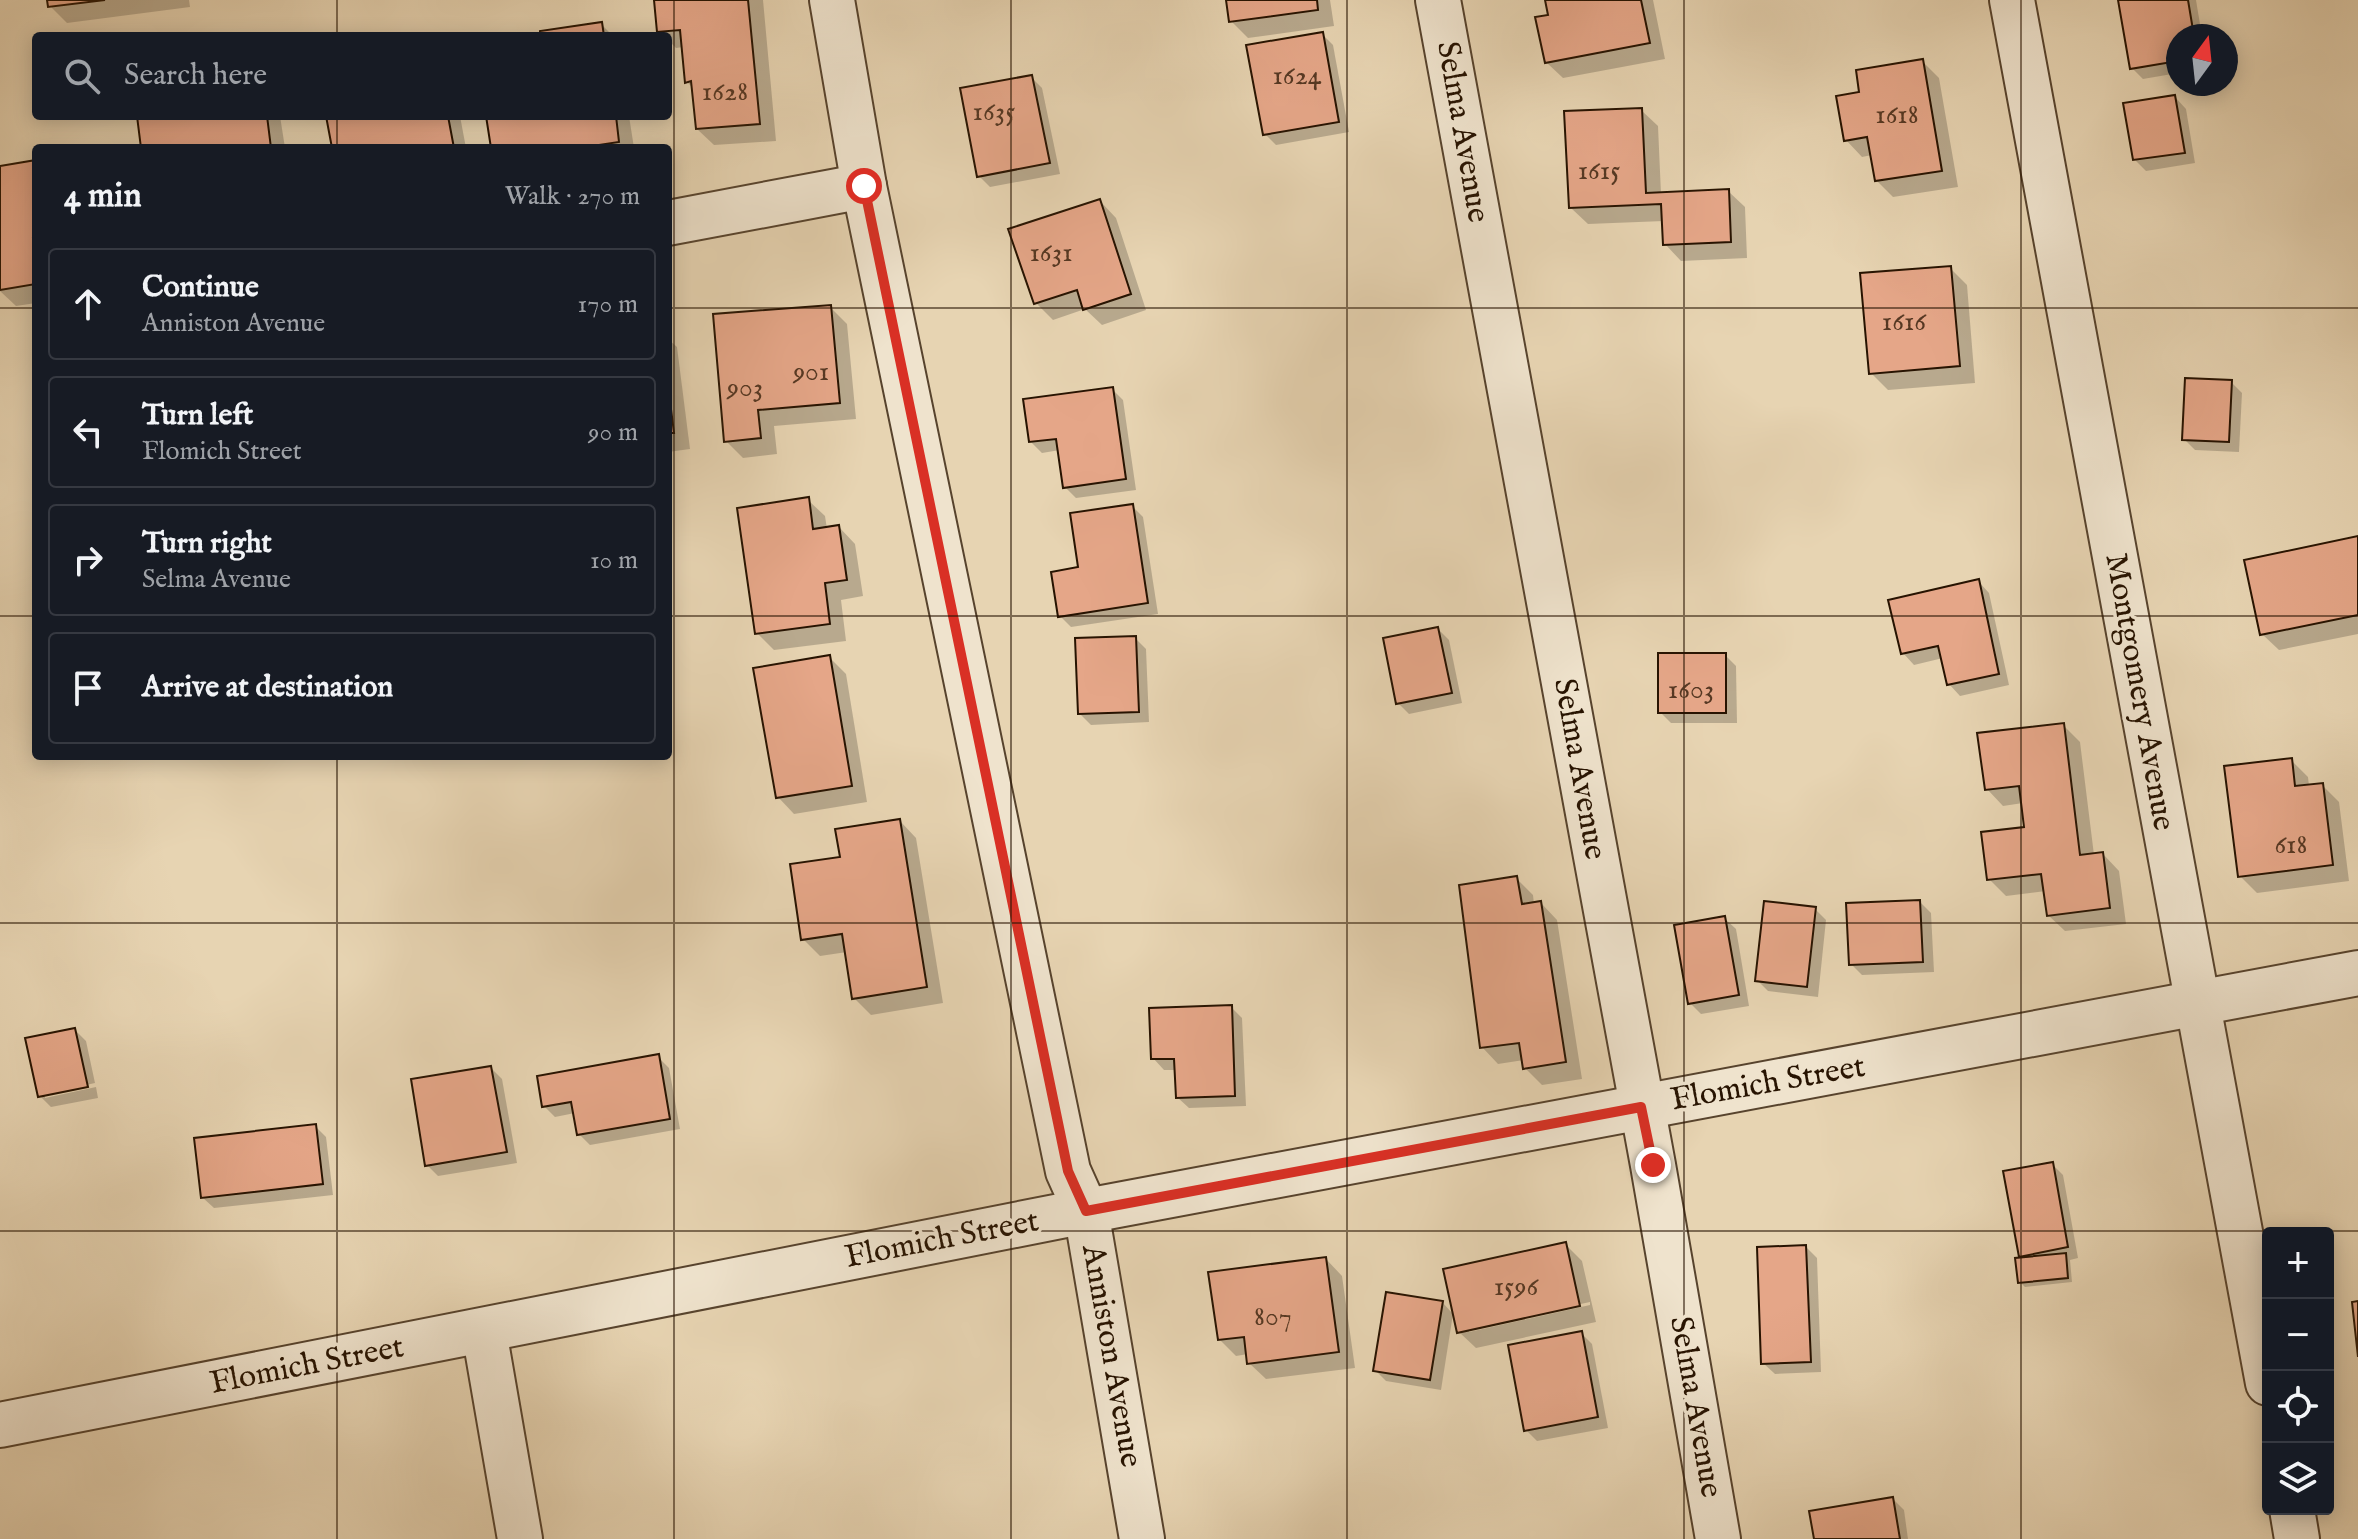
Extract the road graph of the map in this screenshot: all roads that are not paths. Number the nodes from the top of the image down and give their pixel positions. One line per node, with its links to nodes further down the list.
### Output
1 (832, 0): 4 (street, Anniston Avenue)
2 (1438, 0): 8 (street, Selma Avenue)
3 (2012, 0): 7 (street, Montgomery Avenue)
4 (864, 186): 5 (street); 9 (street, Anniston Avenue)
5 (672, 222)
6 (2358, 973): 7 (street, Flomich Street)
7 (2197, 1004): 8 (street, Flomich Street); 11 (street, Montgomery Avenue)
8 (1641, 1107): 9 (street, Flomich Street); 16 (street, Selma Avenue)
9 (1086, 1211): 10 (street, Flomich Street); 15 (street, Anniston Avenue)
10 (484, 1331): 12 (street, Flomich Street); 14 (street)
11 (2266, 1371)
12 (0, 1425)
13 (2293, 1515): 17 (street)
14 (520, 1539)
15 (1142, 1539)
16 (1718, 1539)
17 (2297, 1539)

